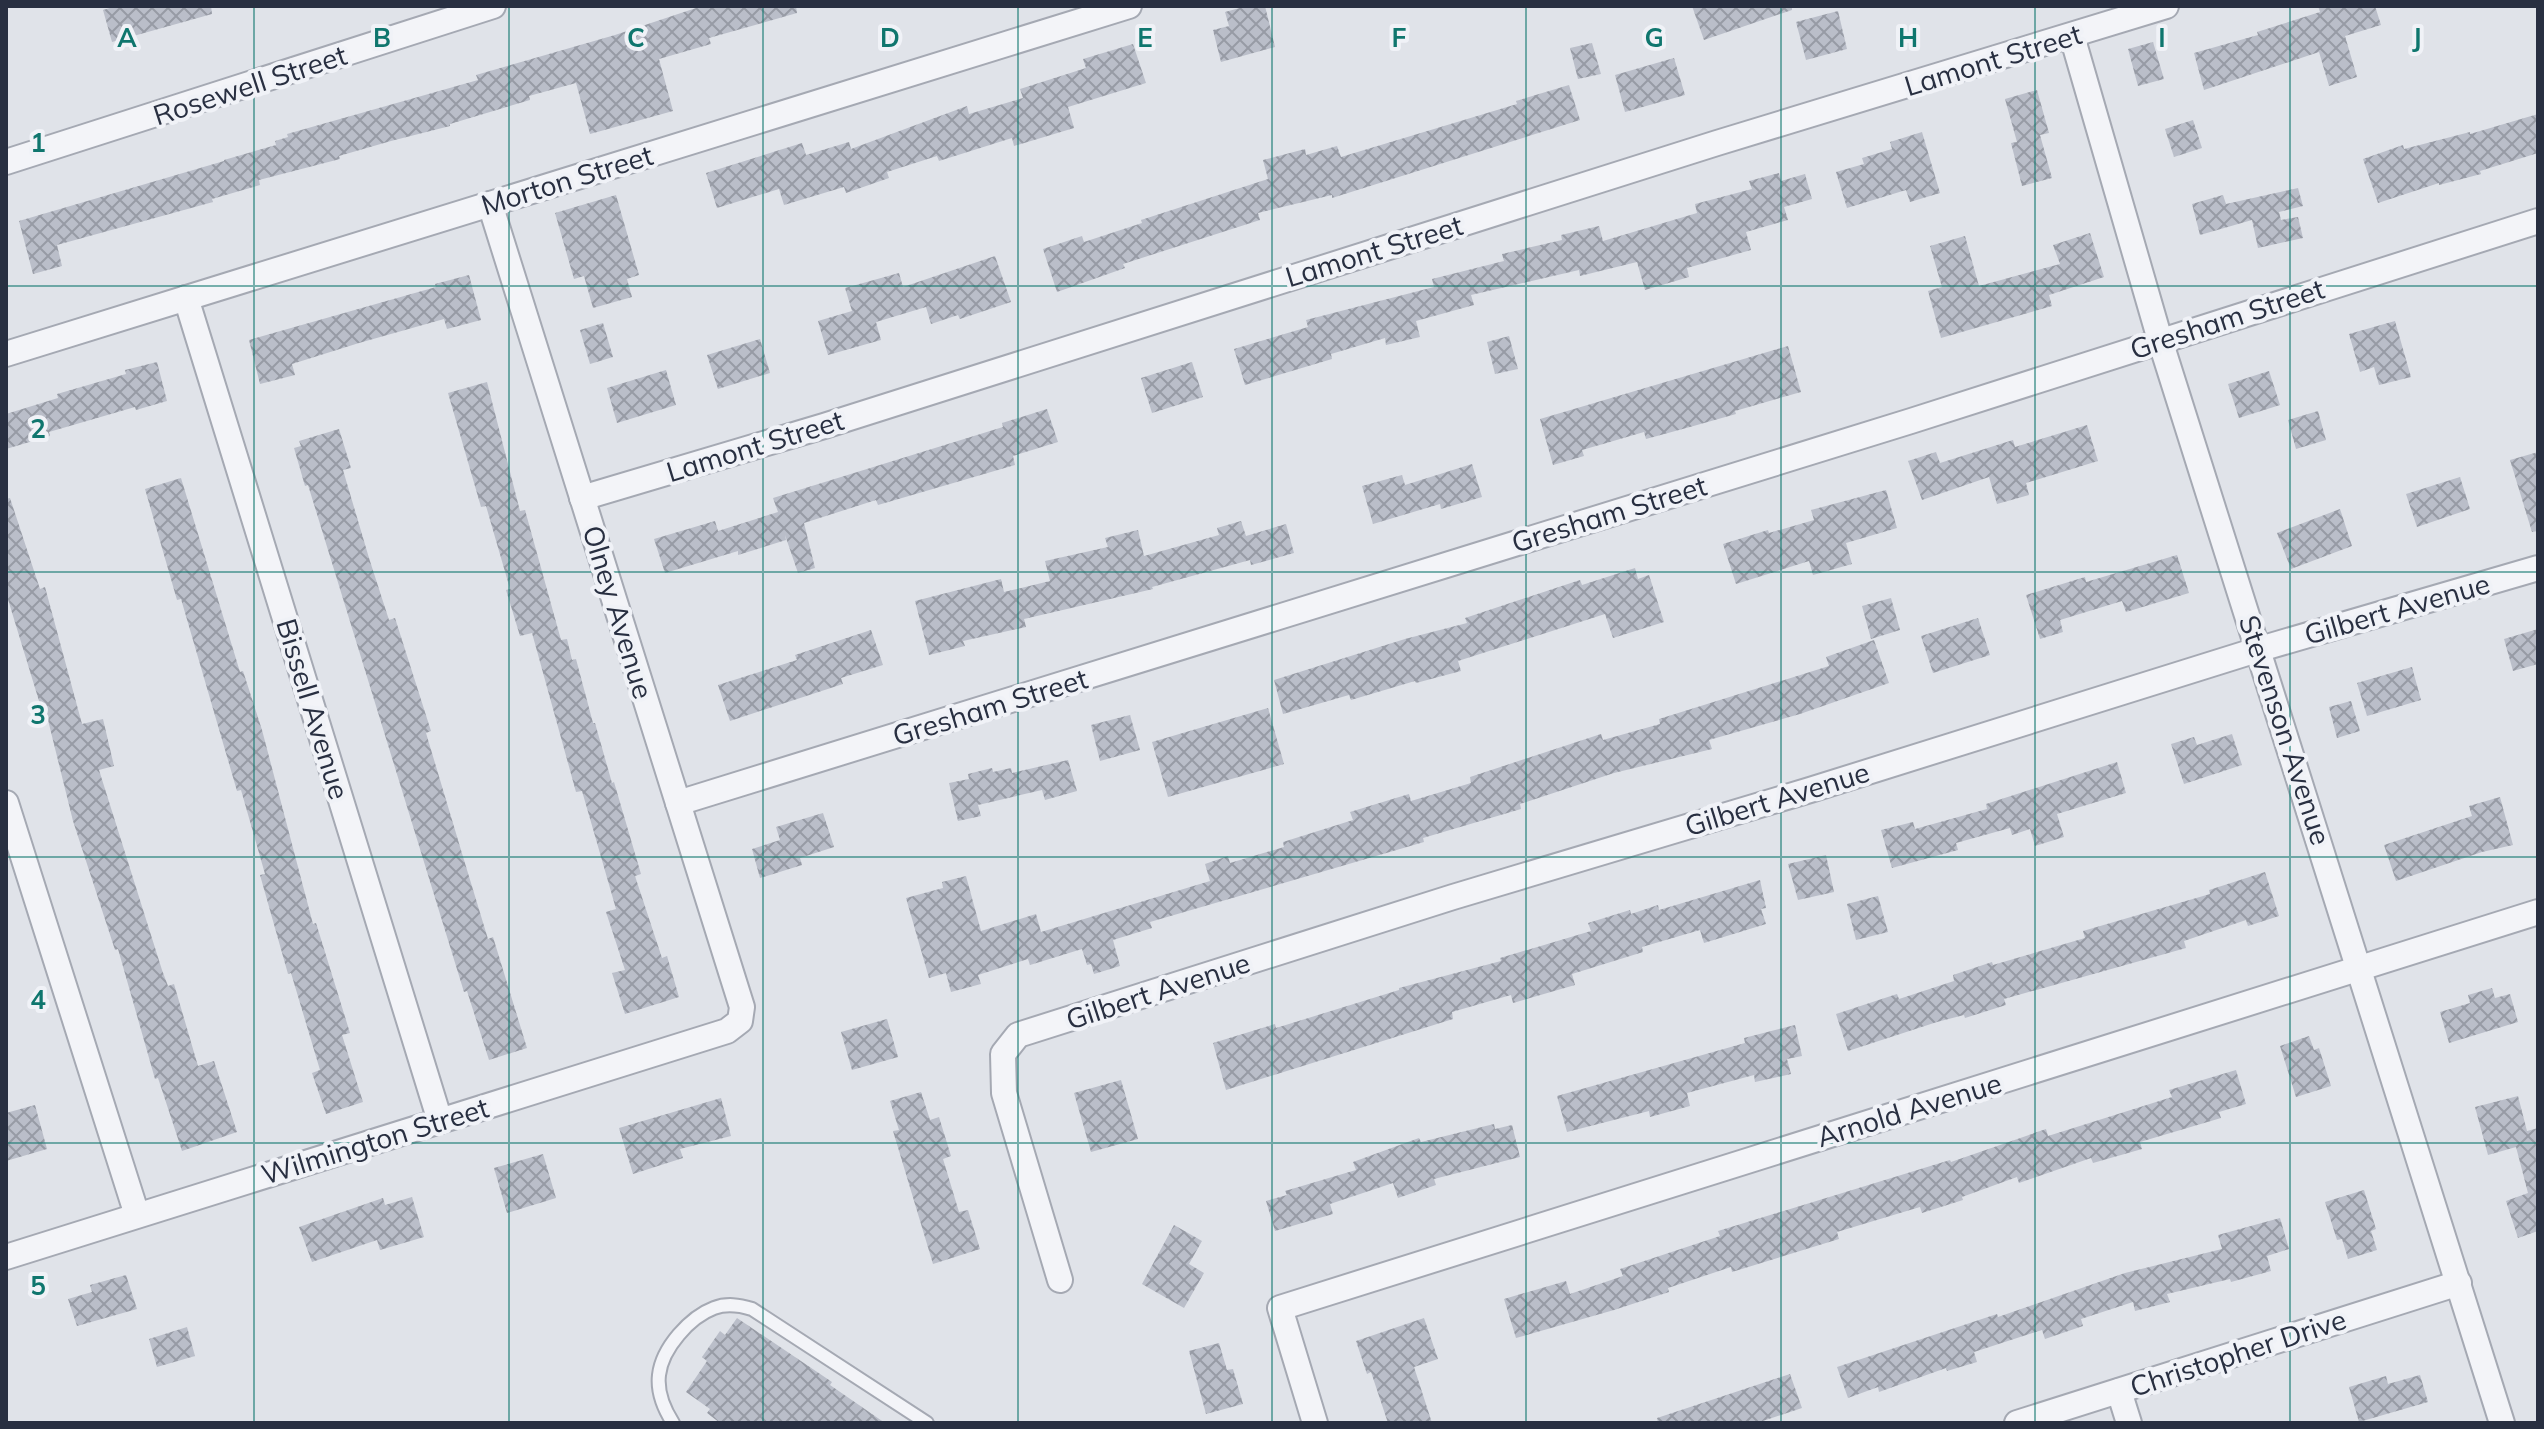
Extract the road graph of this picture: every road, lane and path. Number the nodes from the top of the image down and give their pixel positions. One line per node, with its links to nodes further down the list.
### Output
1 (493, 6): 5 (street, Rosewell Street)
2 (1129, 6): 6 (street, Morton Street)
3 (2166, 6): 4 (street, Lamont Street)
4 (2072, 36): 9 (street, Stevenson Avenue); 11 (street, Lamont Street)
5 (6, 162)
6 (490, 204): 8 (street, Morton Street); 11 (street, Olney Avenue)
7 (2538, 221): 9 (street, Gresham Street)
8 (186, 298): 10 (street, Morton Street); 19 (street, Bissell Avenue)
9 (2160, 340): 13 (street, Stevenson Avenue); 15 (street, Gresham Street)
10 (6, 354)
11 (582, 498): 15 (street, Olney Avenue)
12 (2538, 568): 13 (street, Gilbert Avenue)
13 (2260, 649): 17 (street, Stevenson Avenue); 22 (street, Gilbert Avenue)
14 (6, 803): 20 (street)
15 (678, 803): 18 (street, Olney Avenue)
16 (2538, 912): 17 (street, Arnold Avenue)
17 (2360, 968): 23 (street, Stevenson Avenue); 27 (street, Arnold Avenue)
18 (740, 1021): 19 (street, Wilmington Street)
19 (440, 1121): 20 (street, Wilmington Street)
20 (137, 1215): 21 (street, Wilmington Street)
21 (6, 1257)
22 (1060, 1280)
23 (2459, 1283): 24 (street, Christopher Drive); 30 (street, Stevenson Avenue)
24 (2119, 1391): 28 (street, Christopher Drive); 29 (street)
25 (673, 1423): 26 (lane)
26 (927, 1423)
27 (1315, 1423)
28 (2017, 1423)
29 (2129, 1423)
30 (2502, 1423)

